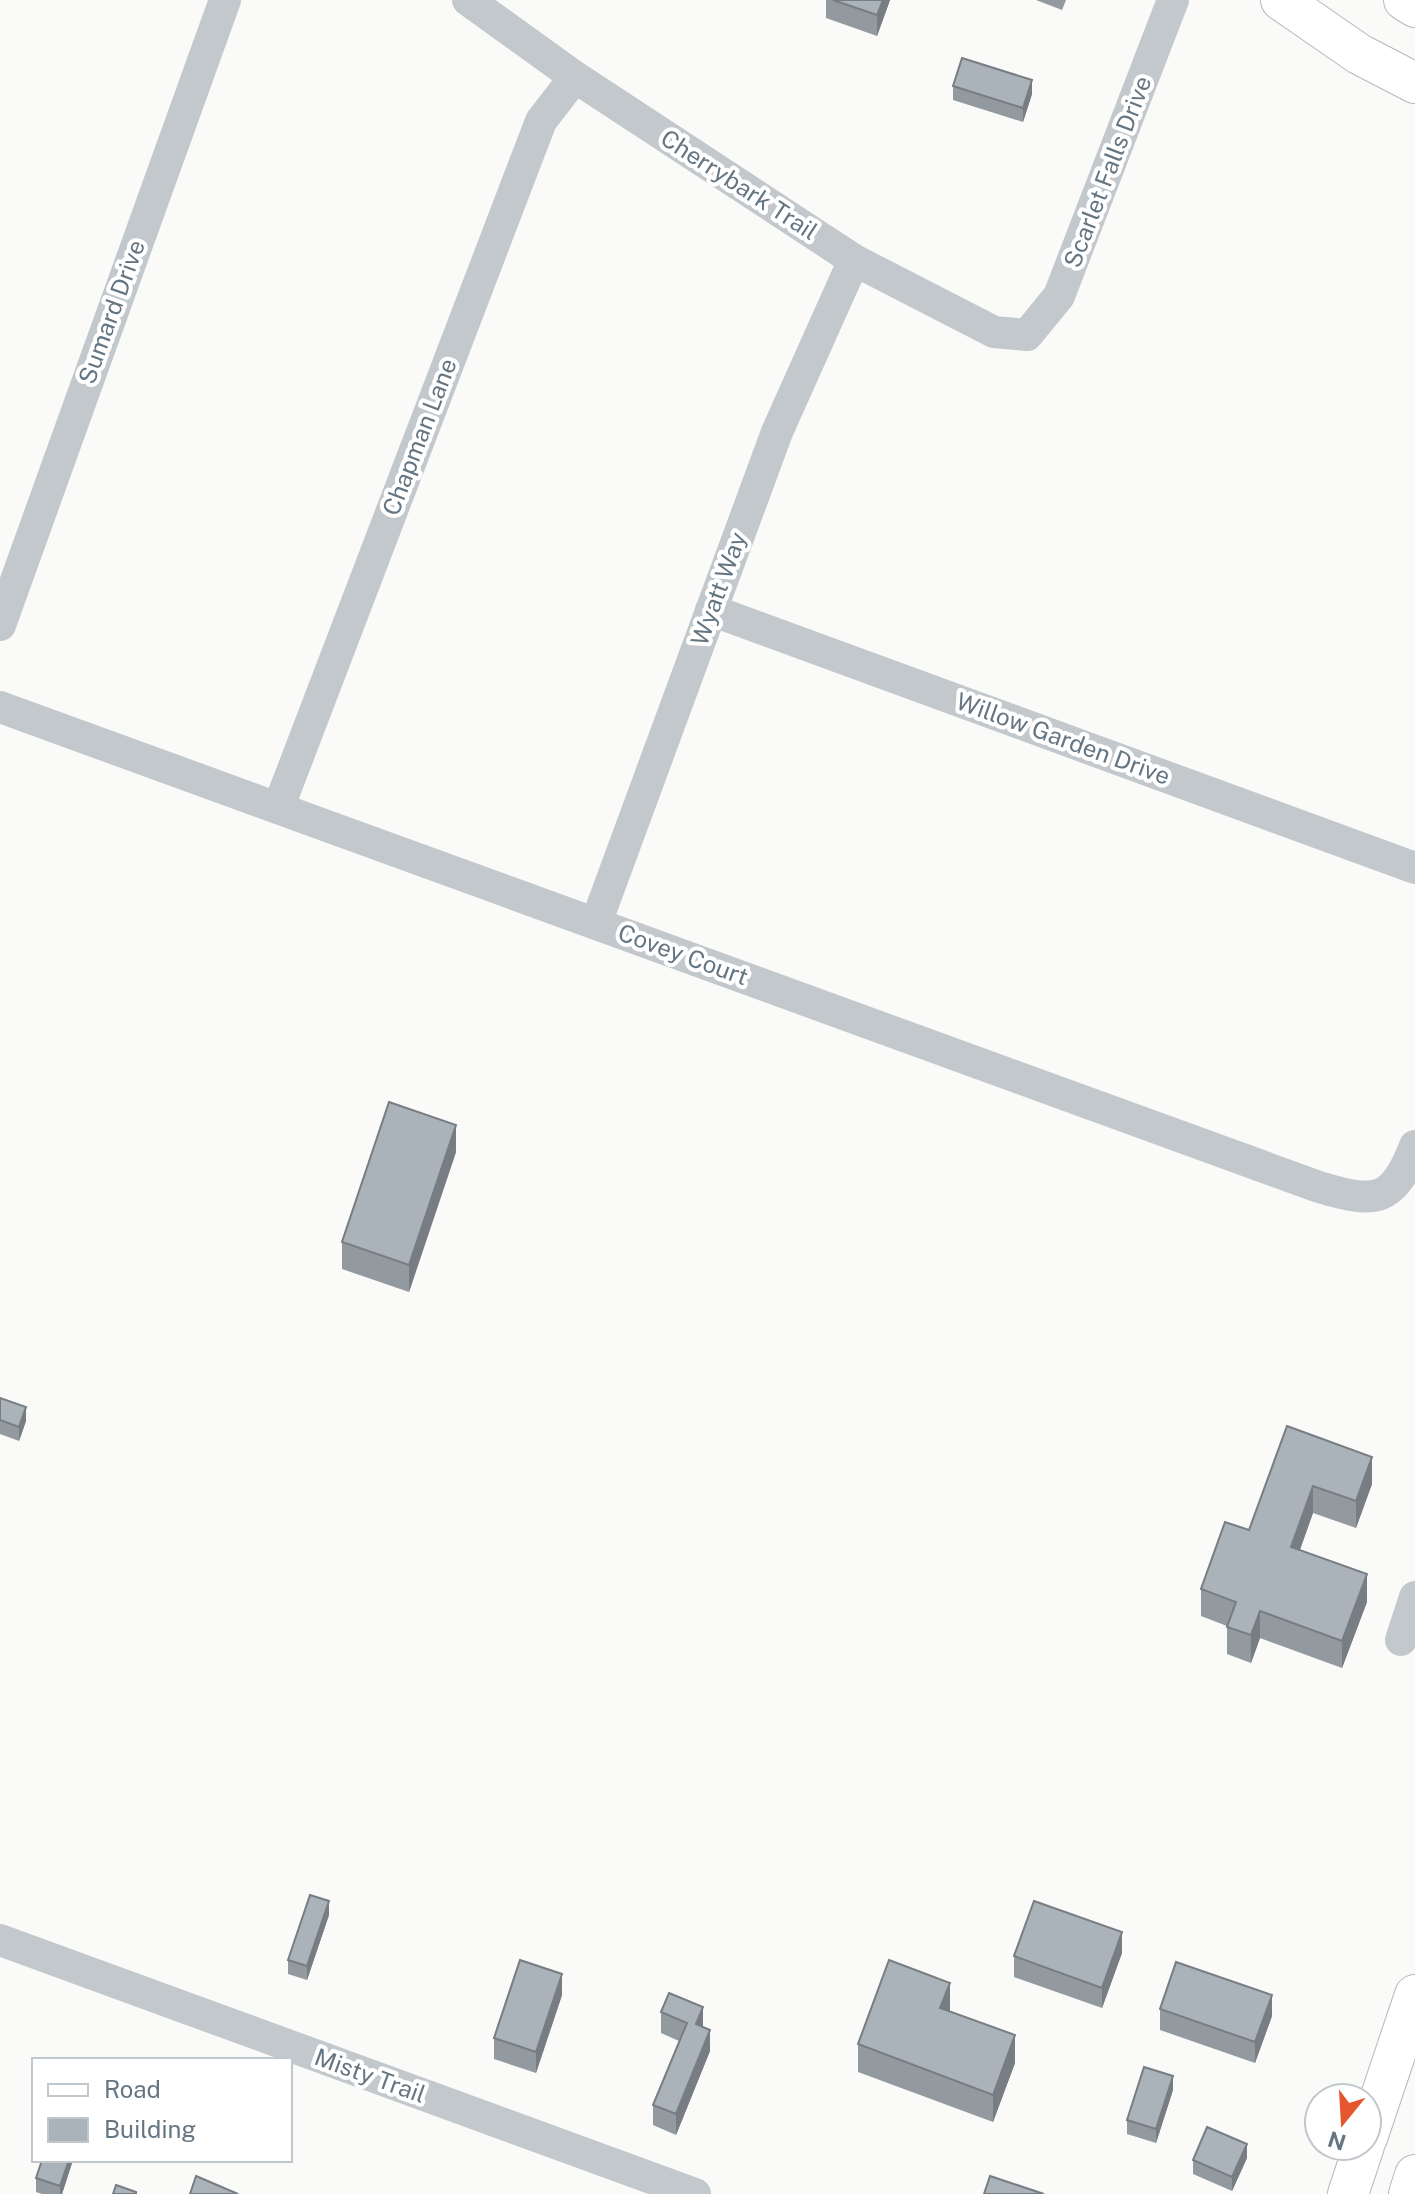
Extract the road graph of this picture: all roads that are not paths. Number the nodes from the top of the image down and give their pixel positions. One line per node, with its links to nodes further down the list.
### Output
1 (225, 0): 12 (street, Sumard Drive)
2 (468, 0): 7 (street, Cherrybark Trail)
3 (1173, 0): 10 (street, Scarlet Falls Drive)
4 (1281, 0): 8 (main road)
5 (1404, 0): 6 (main road)
6 (1415, 7)
7 (575, 77): 9 (street, Cherrybark Trail); 14 (street, Chapman Lane)
8 (1415, 83)
9 (854, 260): 10 (street, Cherrybark Trail); 11 (street, Wyatt Way)
10 (1027, 335)
11 (711, 610): 15 (street, Willow Garden Drive); 16 (street, Wyatt Way)
12 (0, 625)
13 (0, 707): 14 (street, Covey Court)
14 (279, 806): 16 (street, Covey Court)
15 (1415, 868)
16 (596, 923): 17 (street, Covey Court)
17 (1415, 1146)
18 (1415, 1597): 19 (street)
19 (1397, 1640)
20 (0, 1940): 25 (street, Misty Trail)
21 (1415, 1995): 22 (main road)
22 (1383, 2090)
23 (1359, 2162): 26 (main road)
24 (1415, 2175): 27 (main road)
25 (695, 2194)
26 (1348, 2194)
27 (1409, 2194)

